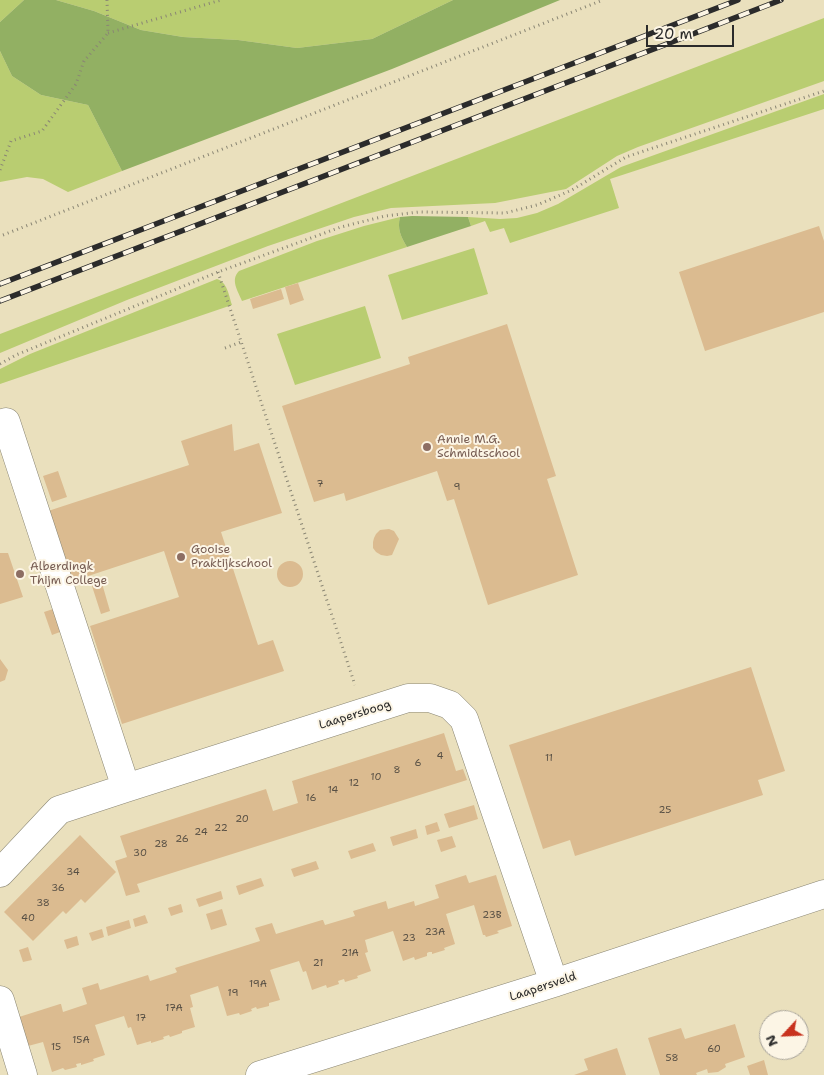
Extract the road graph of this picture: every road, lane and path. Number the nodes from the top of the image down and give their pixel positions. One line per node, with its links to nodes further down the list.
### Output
1 (107, 0): 4 (path)
2 (221, 0): 4 (path)
3 (603, 0): 7 (path)
4 (108, 33): 6 (path)
5 (824, 90): 8 (path)
6 (0, 170)
7 (3, 235)
8 (218, 272): 9 (path); 11 (path)
9 (241, 342): 10 (path); 13 (path)
10 (225, 348)
11 (0, 364)
12 (6, 422): 14 (street)
13 (364, 712): 14 (street, Laapersboog); 17 (street, Laapersboog)
14 (126, 788): 15 (street, Laapersboog)
15 (0, 873)
16 (824, 894): 17 (street, Laapersveld)
17 (554, 983): 20 (street, Laapersveld)
18 (0, 1000): 19 (street)
19 (23, 1075)
20 (260, 1075)

